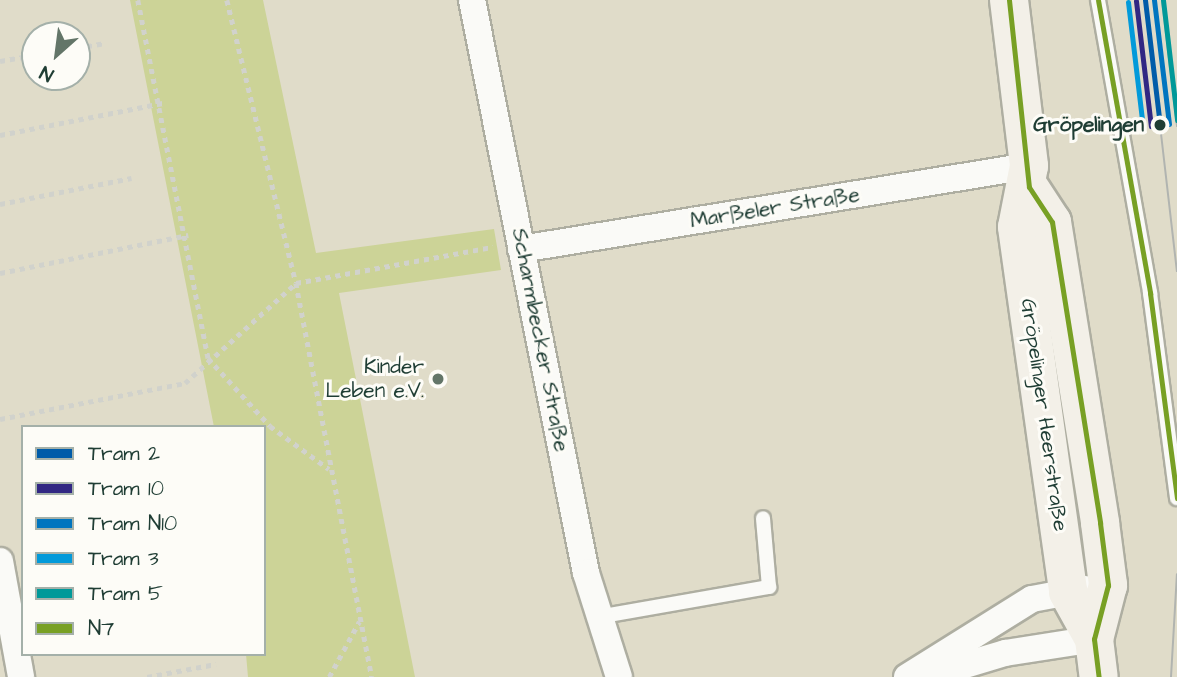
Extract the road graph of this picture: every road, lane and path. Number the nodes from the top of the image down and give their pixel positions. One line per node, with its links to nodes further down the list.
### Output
1 (138, 0): 10 (path)
2 (226, 0): 18 (path)
3 (472, 0): 16 (street, Scharmbecker Straße)
4 (1009, 0): 12 (main road, Gröpelinger Heerstraße)
5 (1098, 0): 22 (lane)
6 (104, 43): 7 (path)
7 (91, 45)
8 (21, 57): 9 (path)
9 (0, 61)
10 (163, 103): 11 (path); 15 (path)
11 (0, 135)
12 (1029, 177): 16 (street, Marßeler Straße); 25 (main road, Gröpelinger Heerstraße); 26 (main road, Gröpelinger Heerstraße)
13 (131, 178): 14 (path)
14 (0, 204)
15 (188, 235): 17 (path); 19 (path)
16 (521, 249): 18 (path); 27 (street, Scharmbecker Straße)
17 (0, 273)
18 (296, 283): 19 (path); 21 (path)
19 (210, 362): 20 (path); 21 (path)
20 (0, 419)
21 (331, 470): 28 (path)
22 (1177, 498)
23 (763, 519): 27 (lane)
24 (0, 561): 31 (street)
25 (1108, 585): 26 (street); 29 (main road, Gröpelinger Heerstraße)
26 (1068, 592): 29 (main road, Gröpelinger Heerstraße); 36 (street)
27 (598, 617): 35 (street, Scharmbecker Straße)
28 (359, 622): 33 (path); 34 (path)
29 (1094, 639): 37 (street); 38 (main road, Gröpelinger Heerstraße)
30 (216, 664): 32 (path)
31 (22, 677)
32 (147, 677)
33 (329, 677)
34 (372, 677)
35 (619, 677)
36 (907, 677)
37 (925, 677)
38 (1099, 677)

